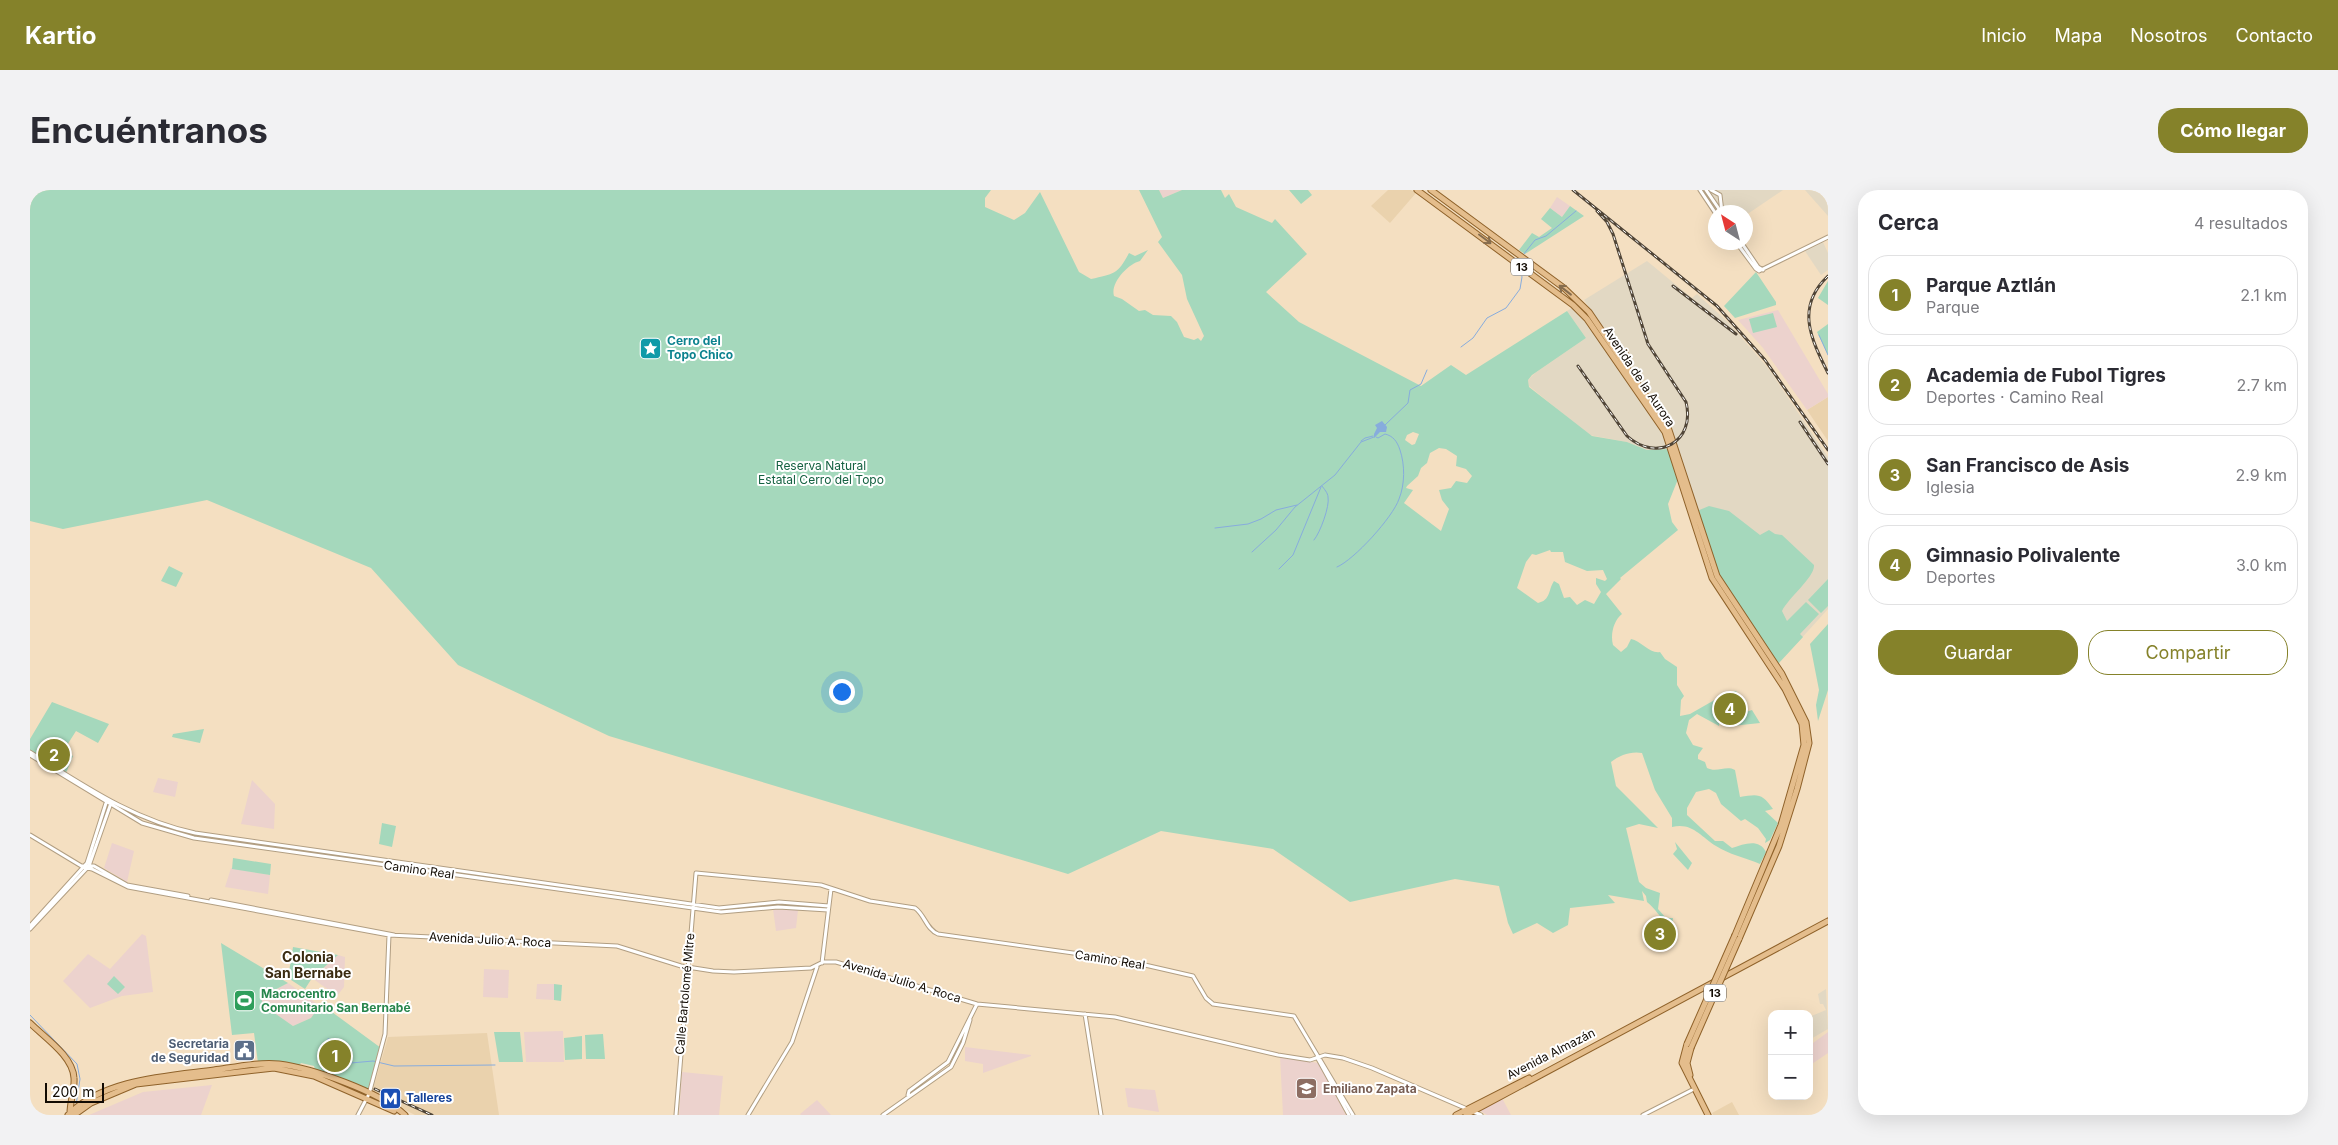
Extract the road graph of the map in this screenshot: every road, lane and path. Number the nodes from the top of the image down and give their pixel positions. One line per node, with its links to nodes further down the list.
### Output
1 (1417, 190): 10 (main road, Avenida de la Aurora / 13)
2 (1431, 190): 9 (main road, Avenida de la Aurora / 13)
3 (1700, 190): 6 (street)
4 (1706, 190): 7 (street)
5 (1711, 190): 8 (street)
6 (1710, 205)
7 (1717, 205)
8 (1721, 205)
9 (1471, 220): 10 (main road); 14 (main road, Avenida de la Aurora / 13, one-way to 9)
10 (1467, 226): 15 (main road, Avenida de la Aurora / 13, one-way to 15)
11 (1828, 237): 12 (street)
12 (1744, 250)
13 (1625, 352): 14 (main road)
14 (1629, 370): 15 (main road, Avenida de la Aurora / 13)
15 (1730, 601): 21 (main road, Avenida de la Aurora / 13)
16 (30, 754): 17 (street, Camino Real)
17 (109, 802): 19 (street); 22 (street, Camino Real)
18 (30, 835): 19 (street, Avenida Julio A. Roca)
19 (85, 866): 27 (street); 28 (street, Avenida Julio A. Roca)
20 (831, 889): 22 (street, Calle Bartolomé Mitre); 23 (street); 38 (street, Camino Real)
21 (1754, 898): 24 (main road, 13); 25 (main road, 13)
22 (693, 906): 23 (street, Camino Real); 32 (street, Calle Bartolomé Mitre)
23 (828, 908): 30 (street)
24 (1745, 910): 25 (main road); 29 (main road, 13)
25 (1752, 912): 29 (main road, 13)
26 (1828, 921): 42 (main road, Avenida Almazán)
27 (30, 928)
28 (389, 934): 32 (street, Avenida Julio A. Roca); 40 (street)
29 (1737, 937): 37 (main road, 13, bridge)
30 (822, 963): 31 (street); 33 (street, Avenida Julio A. Roca)
31 (818, 966): 32 (street, Avenida Julio A. Roca); 47 (street)
32 (687, 967): 46 (street, Calle Bartolomé Mitre)
33 (978, 1004): 34 (street, Avenida Julio A. Roca); 35 (street)
34 (1085, 1014): 38 (street, Avenida Julio A. Roca); 49 (street)
35 (970, 1020): 41 (street); 41 (street)
36 (30, 1023): 43 (main road)
37 (1689, 1046): 39 (main road, 13); 55 (main road, 13)
38 (1318, 1056): 42 (street, Avenida Julio A. Roca); 50 (street)
39 (1694, 1089): 54 (street); 55 (main road, 13)
40 (367, 1096): 43 (main road); 44 (street); 45 (main road); 45 (main road)
41 (908, 1096): 48 (street)
42 (1470, 1110): 51 (main road, Avenida Almazán); 52 (main road, Avenida Almazán); 53 (street, Avenida Julio A. Roca)
43 (71, 1114)
44 (358, 1115)
45 (404, 1115)
46 (676, 1115)
47 (748, 1115)
48 (883, 1115)
49 (1101, 1115)
50 (1351, 1115)
51 (1456, 1115)
52 (1466, 1115)
53 (1481, 1115)
54 (1644, 1115)
55 (1710, 1115)

